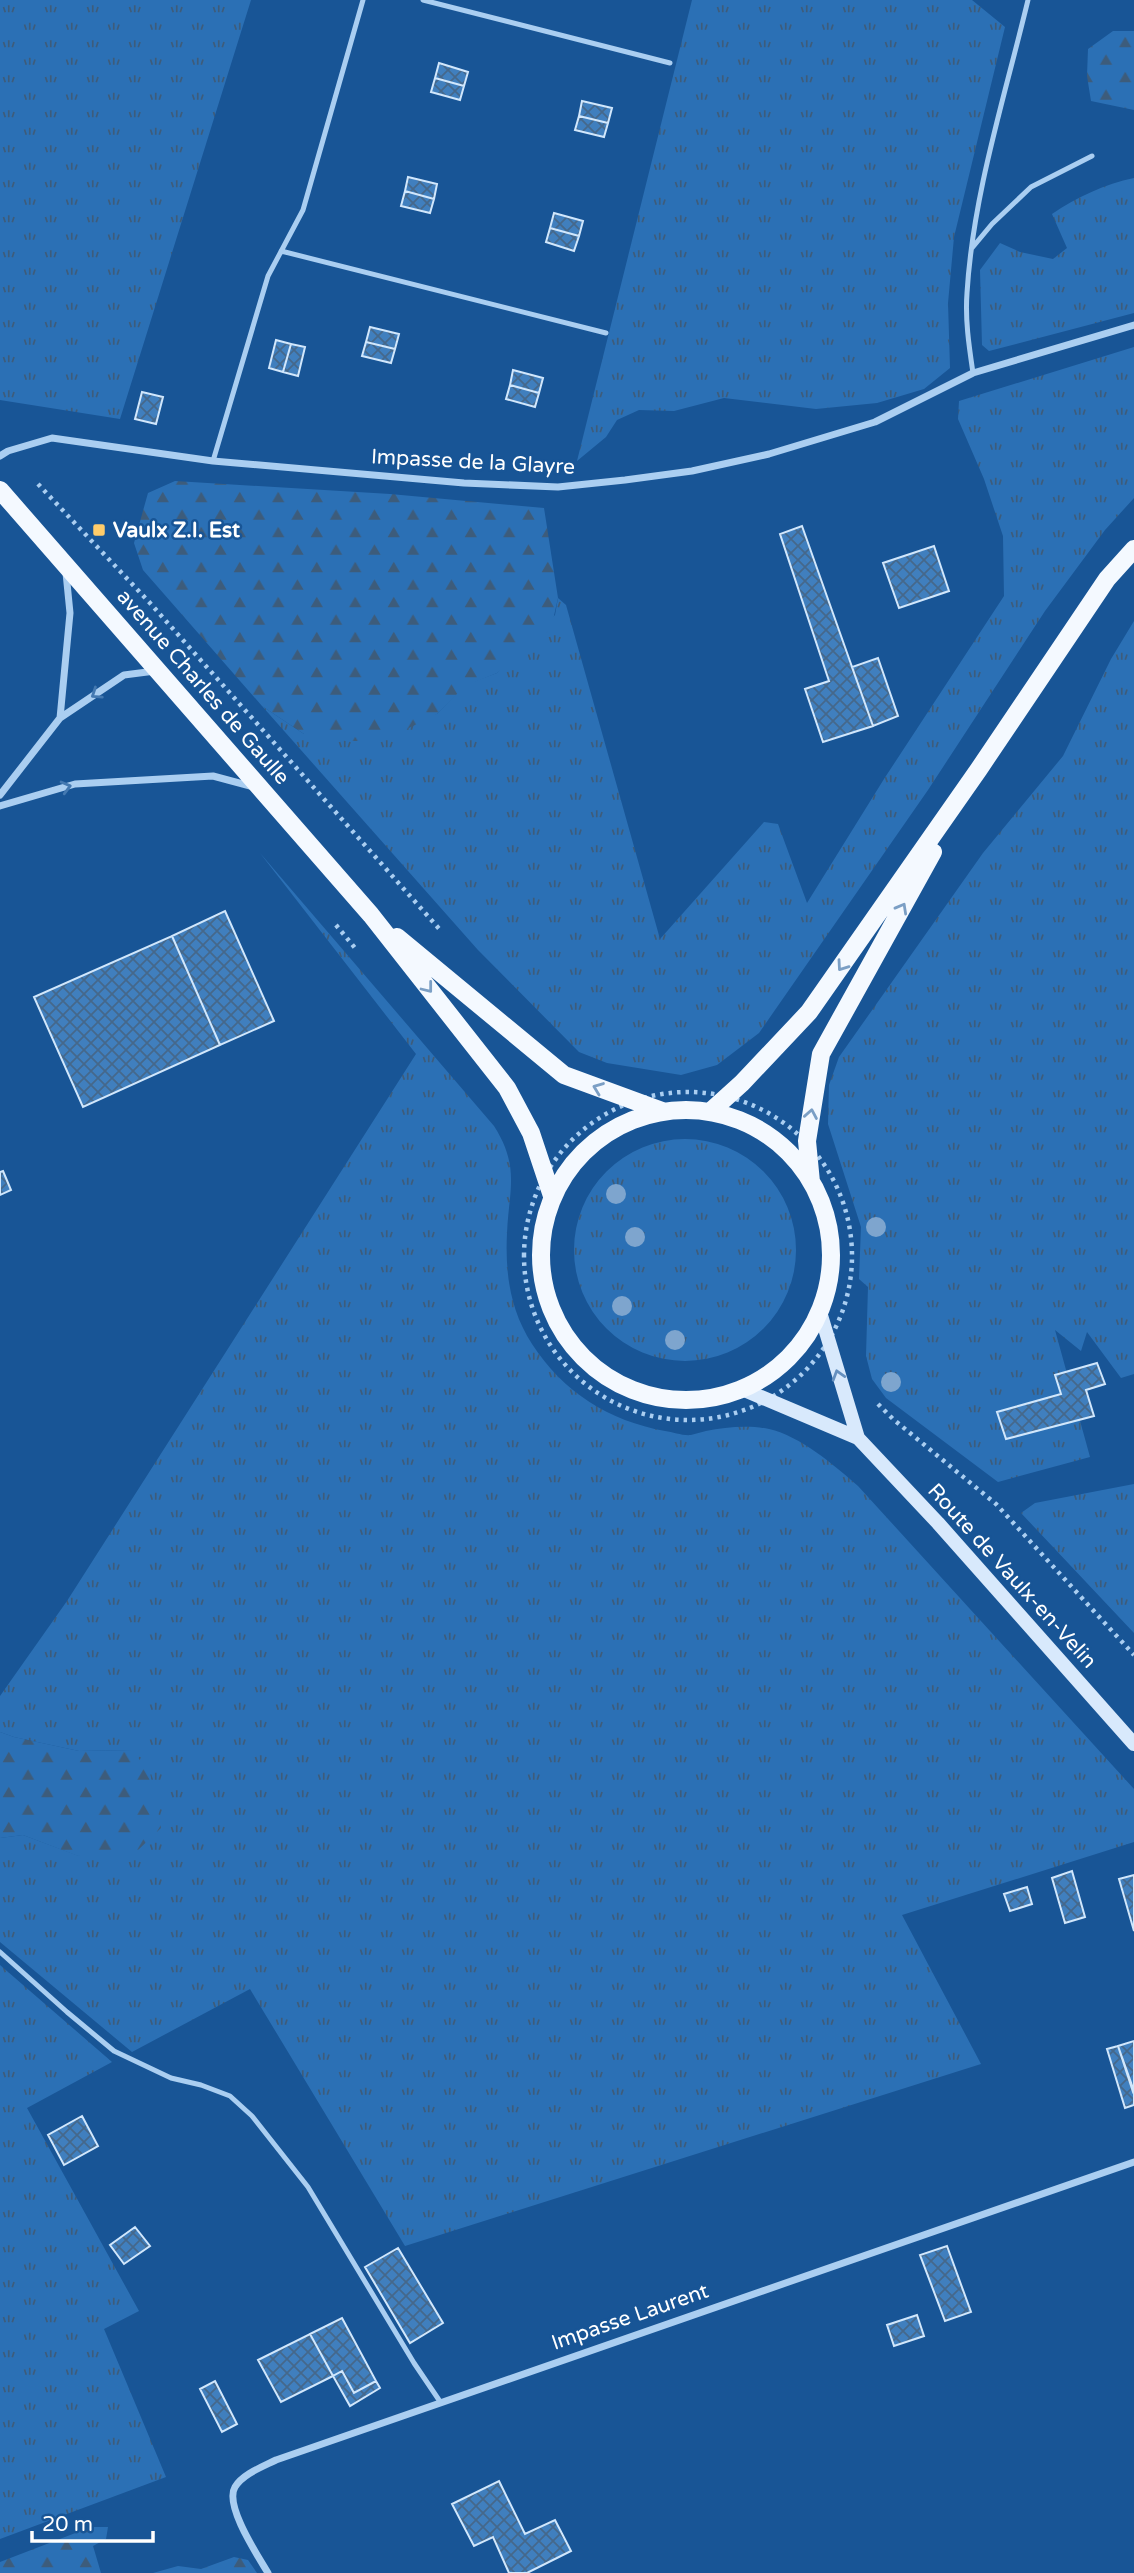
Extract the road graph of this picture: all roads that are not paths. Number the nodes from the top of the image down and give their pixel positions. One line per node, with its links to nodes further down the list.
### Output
1 (363, 0): 7 (lane)
2 (422, 0): 4 (lane)
3 (1028, 0): 6 (lane)
4 (670, 64)
5 (1092, 156): 6 (lane)
6 (972, 248): 10 (lane)
7 (281, 251): 9 (lane); 12 (lane)
8 (1134, 325): 10 (street, Impasse de la Glayre)
9 (606, 333)
10 (973, 373): 12 (street, Impasse de la Glayre)
11 (0, 456): 12 (street, Impasse de la Glayre)
12 (213, 461)
13 (0, 490): 15 (main road, avenue Charles de Gaulle)
14 (1134, 549): 18 (main road)
15 (64, 562): 16 (main road, avenue Charles de Gaulle); 17 (street)
16 (159, 670): 17 (street, one-way to 17); 19 (main road, avenue Charles de Gaulle)
17 (60, 718): 20 (street)
18 (979, 769): 24 (main road, one-way to 24); 25 (main road, one-way to 18)
19 (261, 788): 21 (street, one-way to 19); 22 (main road, avenue Charles de Gaulle)
20 (0, 794)
21 (0, 806)
22 (371, 915): 23 (main road, avenue Charles de Gaulle, one-way to 22); 26 (main road, avenue Charles de Gaulle, one-way to 26)
23 (662, 1111): 24 (main road); 26 (main road)
24 (710, 1111): 25 (main road)
25 (811, 1182): 27 (main road)
26 (552, 1196): 28 (main road)
27 (820, 1312): 28 (main road); 29 (street, Route de Vaulx-en-Velin, one-way to 27)
28 (742, 1389): 29 (street, Route de Vaulx-en-Velin)
29 (858, 1438): 30 (street, Route de Vaulx-en-Velin)
30 (1134, 1744)
31 (0, 1952): 33 (lane)
32 (1134, 2162): 33 (street, Impasse Laurent)
33 (441, 2403): 34 (street, Impasse Laurent)
34 (268, 2573)

